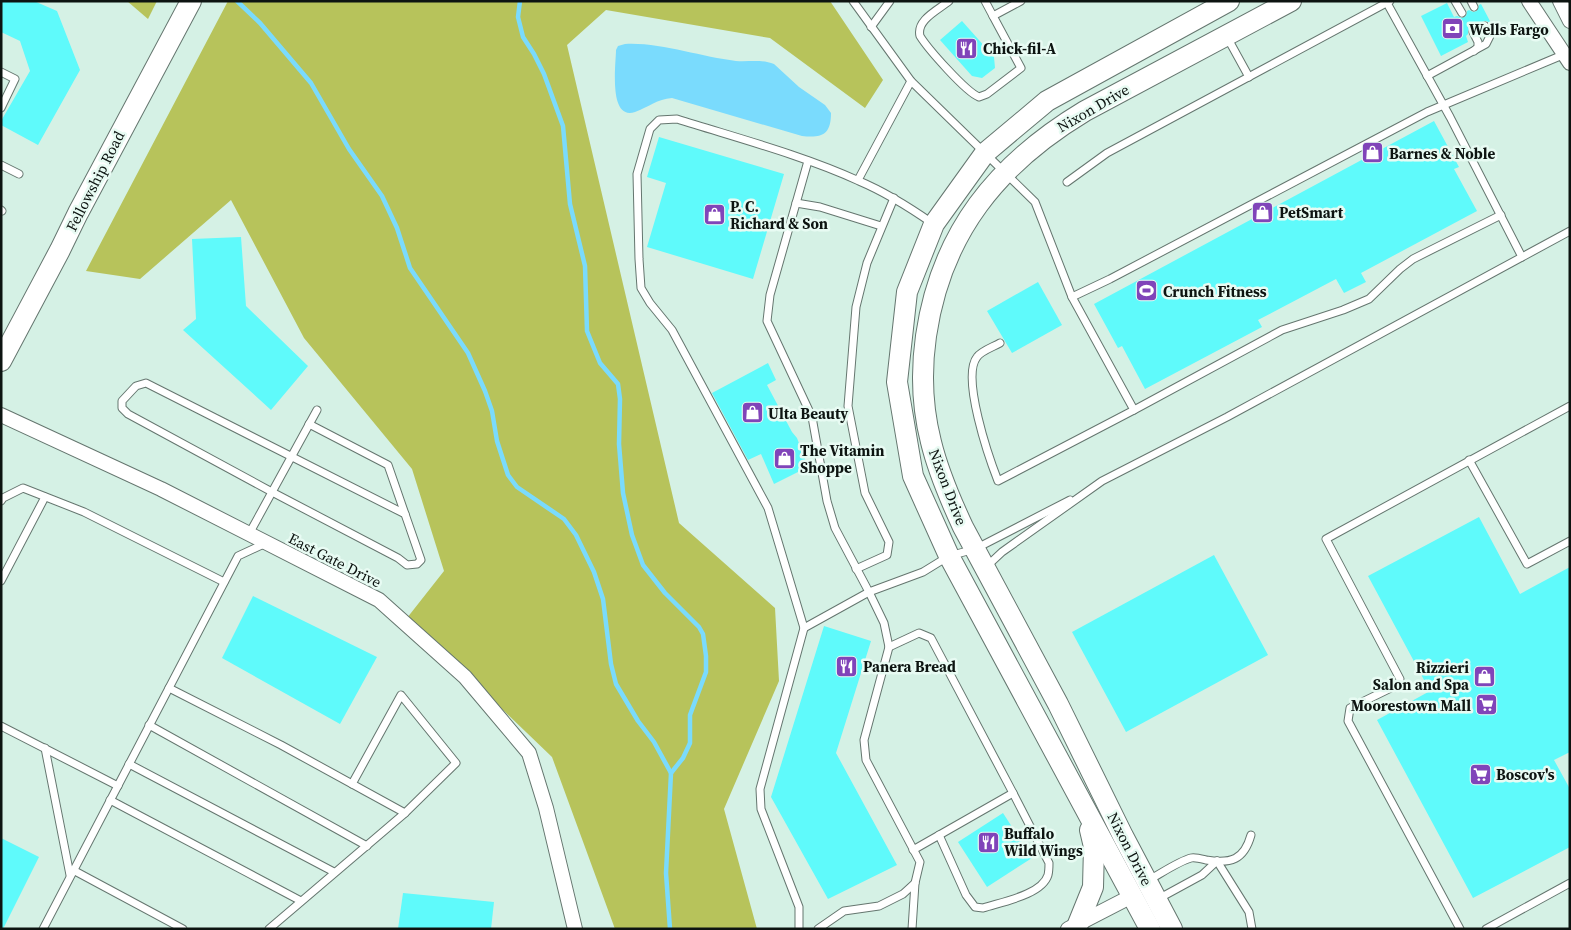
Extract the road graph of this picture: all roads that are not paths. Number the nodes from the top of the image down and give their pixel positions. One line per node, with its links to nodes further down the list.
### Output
1 (191, 1): 44 (street, Fellowship Road)
2 (853, 1): 17 (lane)
3 (890, 1): 17 (lane)
4 (950, 1): 14 (lane)
5 (985, 1): 14 (lane)
6 (1021, 1): 14 (lane)
7 (1291, 1): 19 (street, Nixon Drive)
8 (1455, 1): 13 (lane)
9 (1529, 1): 21 (street)
10 (1560, 1): 15 (street)
11 (1389, 2): 23 (lane); 24 (lane)
12 (1217, 4): 28 (street, Nixon Drive)
13 (1462, 13)
14 (993, 16)
15 (1570, 22)
16 (1485, 26): 20 (lane)
17 (871, 27): 25 (lane)
18 (1473, 32): 20 (lane)
19 (1227, 36): 24 (lane); 31 (street, Nixon Drive)
20 (1472, 52): 23 (lane)
21 (1568, 56): 26 (lane)
22 (1, 72): 27 (lane)
23 (1427, 76): 26 (lane)
24 (1249, 77): 34 (lane)
25 (911, 81): 28 (lane); 33 (lane)
26 (1443, 105): 37 (lane); 42 (lane)
27 (1, 108)
28 (984, 153): 31 (lane); 38 (street, Nixon Drive)
29 (808, 161): 33 (lane); 36 (lane); 67 (lane)
30 (1, 165): 32 (lane)
31 (1004, 173): 42 (lane); 60 (street, Nixon Drive)
32 (19, 174)
33 (858, 180): 35 (lane)
34 (1068, 182)
35 (894, 198): 38 (lane); 39 (lane)
36 (796, 203): 39 (lane); 62 (lane)
37 (1501, 214): 41 (lane); 47 (lane)
38 (934, 224): 61 (street, Nixon Drive)
39 (881, 226): 62 (lane)
40 (1570, 231): 41 (lane)
41 (1522, 256): 52 (lane)
42 (1072, 297): 47 (lane)
43 (1000, 343): 47 (lane)
44 (1, 361)
45 (1570, 406): 51 (lane)
46 (317, 410): 49 (lane)
47 (1134, 410)
48 (1, 415): 57 (street, East Gate Drive)
49 (309, 424): 50 (lane); 56 (lane)
50 (291, 457): 53 (lane); 53 (lane); 56 (lane)
51 (1469, 460): 58 (lane); 104 (lane)
52 (1090, 489): 60 (lane); 63 (lane)
53 (272, 492): 56 (lane); 57 (lane)
54 (45, 497): 55 (lane); 64 (lane); 65 (lane)
55 (1, 501)
56 (405, 514)
57 (249, 534): 59 (street, East Gate Drive)
58 (1570, 541)
59 (266, 543): 65 (lane); 97 (street, East Gate Drive)
60 (974, 549): 61 (lane); 63 (street, Nixon Drive)
61 (949, 556): 66 (lane); 78 (street, Nixon Drive)
62 (856, 568): 66 (lane)
63 (984, 568): 87 (street, Nixon Drive)
64 (1, 581)
65 (224, 582): 69 (lane)
66 (869, 592): 67 (lane); 68 (lane)
67 (804, 628): 98 (lane)
68 (889, 647): 76 (lane); 83 (lane)
69 (169, 688): 71 (lane); 74 (lane)
70 (1, 726): 72 (lane)
71 (149, 726): 73 (lane); 82 (lane)
72 (45, 748): 75 (lane); 86 (lane)
73 (129, 764): 75 (lane); 85 (lane)
74 (352, 784): 79 (lane); 79 (lane)
75 (118, 786): 77 (lane)
76 (1013, 793): 80 (lane); 80 (lane)
77 (110, 800): 86 (lane); 91 (lane)
78 (1086, 811): 90 (street, Nixon Drive); 93 (street)
79 (405, 813): 82 (lane)
80 (939, 835): 83 (lane)
81 (1251, 835): 84 (lane)
82 (367, 846): 85 (lane)
83 (913, 850): 88 (lane)
84 (1217, 861): 87 (lane); 92 (lane); 103 (lane)
85 (334, 872): 91 (lane)
86 (72, 873): 94 (lane); 95 (lane)
87 (1146, 882): 90 (street); 92 (street, Nixon Drive)
88 (915, 883): 99 (lane); 100 (lane)
89 (1570, 883): 105 (lane)
90 (1132, 896): 92 (street); 93 (street); 101 (street, Nixon Drive)
91 (301, 900): 96 (lane)
92 (1156, 900): 102 (street, Nixon Drive)
93 (1073, 926)
94 (42, 929)
95 (183, 929)
96 (268, 929)
97 (575, 929)
98 (799, 929)
99 (818, 929)
100 (912, 929)
101 (1150, 929)
102 (1172, 929)
103 (1252, 929)
104 (1460, 929)
105 (1486, 929)

